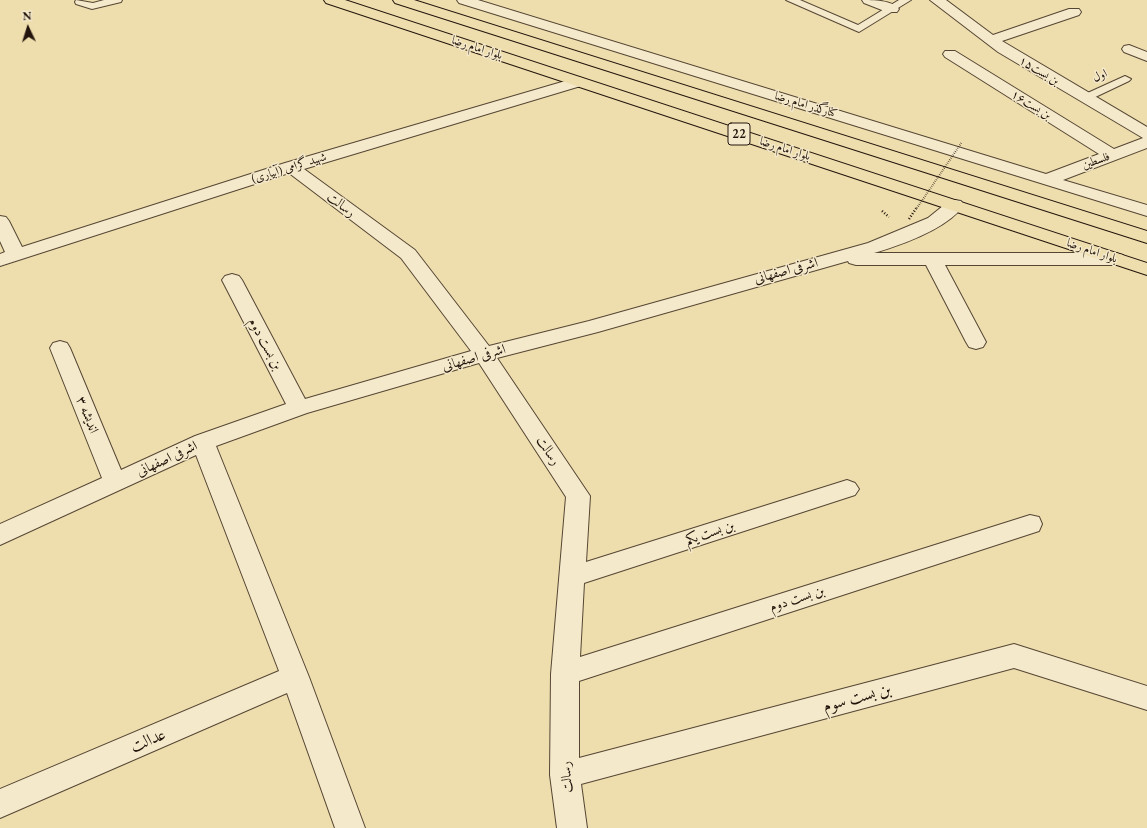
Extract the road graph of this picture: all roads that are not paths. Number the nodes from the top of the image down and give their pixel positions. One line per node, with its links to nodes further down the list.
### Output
1 (117, 0): 9 (lane)
2 (331, 0): 19 (highway, بلوار امام رضا / 22)
3 (400, 0): 15 (highway, بلوار امام رضا / 22)
4 (464, 0): 12 (street, کنارگذر امام رضا)
5 (791, 0): 10 (lane)
6 (869, 0): 10 (street)
7 (906, 0): 10 (lane)
8 (936, 0): 13 (street, بن بست۱۵)
9 (80, 2)
10 (892, 9)
11 (1074, 12): 13 (street)
12 (582, 36): 15 (street); 25 (street, کنارگذر امام رضا)
13 (991, 40): 20 (street, بن بست۱۵)
14 (1129, 49): 17 (street)
15 (558, 50): 29 (highway, بلوار امام رضا / 22)
16 (950, 54): 23 (street, بن بست۱۶)
17 (1147, 57)
18 (1125, 79): 20 (lane, اول)
19 (579, 82): 24 (street, شهید گرامی (آبیاری)); 26 (highway, بلوار امام رضا / 22)
20 (1085, 98): 21 (street, بن بست۱۵)
21 (1147, 134)
22 (1147, 142): 23 (street, فلسطین)
23 (1112, 155): 25 (street, فلسطین)
24 (291, 167): 30 (street, شهید گرامی (آبیاری)); 38 (street, رسالت)
25 (1046, 180): 27 (street, کنارگذر امام رضا)
26 (955, 205): 31 (street, اشرفی اصفهانی); 32 (highway, بلوار امام رضا / 22)
27 (1147, 211)
28 (0, 221): 30 (street)
29 (1147, 237)
30 (8, 258)
31 (831, 259): 33 (street); 38 (street, اشرفی اصفهانی)
32 (1116, 259): 33 (street); 34 (highway, بلوار امام رضا / 22)
33 (933, 260): 36 (street)
34 (1147, 269)
35 (232, 280): 39 (street, بن بست دوم)
36 (976, 342)
37 (60, 348): 41 (street, اندیشه ۳)
38 (484, 354): 39 (street, اشرفی اصفهانی); 45 (street, رسالت)
39 (299, 408): 40 (street, اشرفی اصفهانی)
40 (203, 442): 41 (street, اشرفی اصفهانی); 47 (street)
41 (115, 483): 44 (street, اشرفی اصفهانی)
42 (847, 489): 45 (street, بن بست یکم)
43 (1030, 524): 46 (street, بن بست دوم)
44 (0, 534)
45 (572, 577): 46 (street, رسالت)
46 (565, 674): 49 (street, رسالت)
47 (295, 677): 50 (street, عدالت); 51 (street)
48 (1145, 700): 49 (street, بن بست سوم)
49 (565, 775): 52 (street, رسالت)
50 (0, 804)
51 (350, 828)
52 (572, 828)

